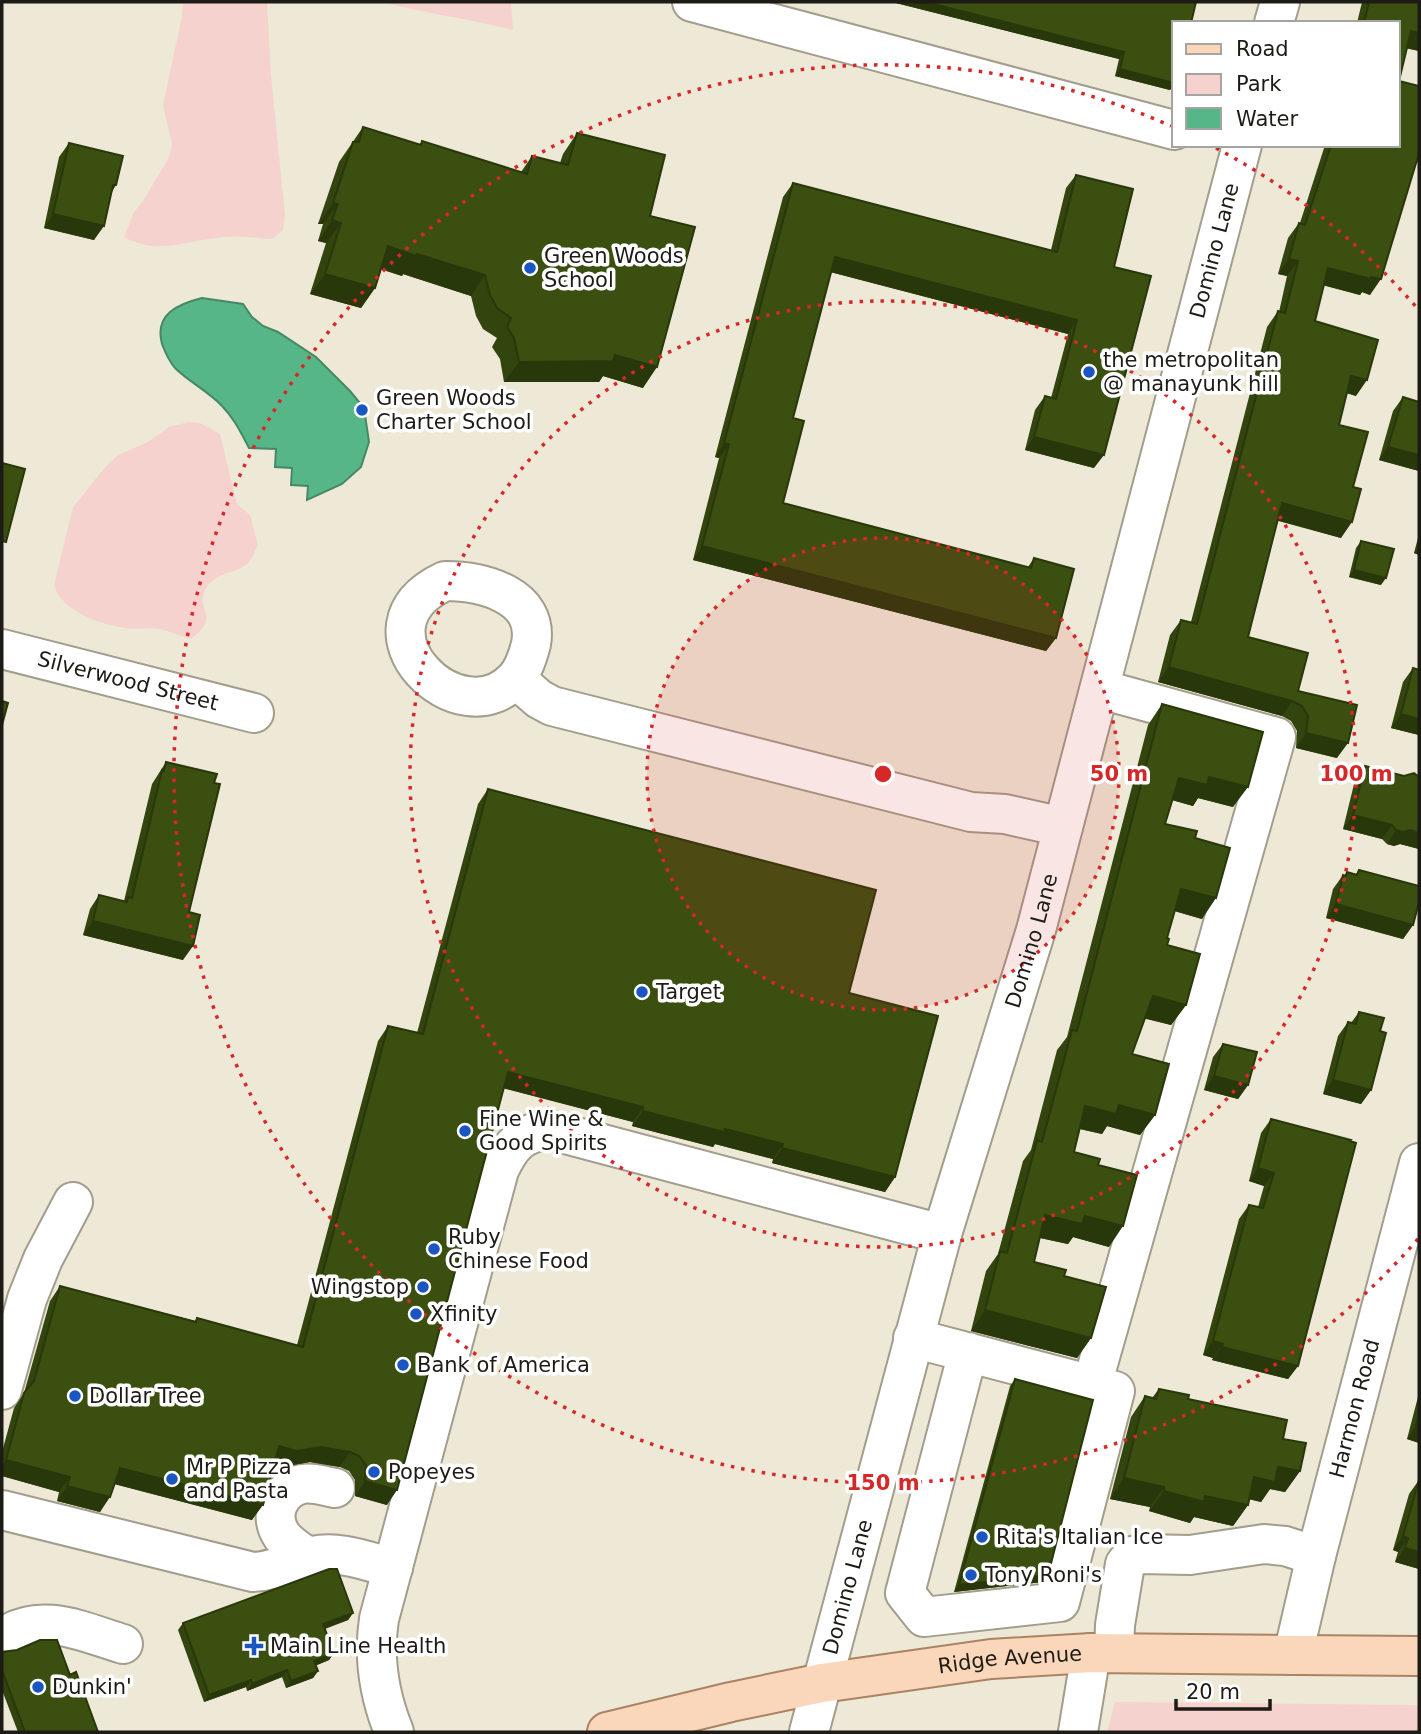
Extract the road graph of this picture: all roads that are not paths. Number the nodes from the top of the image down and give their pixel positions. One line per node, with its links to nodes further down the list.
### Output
1 (692, 2): 4 (street)
2 (1280, 2): 3 (street)
3 (1275, 21)
4 (1172, 129)
5 (1238, 147): 8 (street, Domino Lane)
6 (2, 649): 9 (street, Silverwood Street)
7 (516, 679): 10 (street)
8 (1100, 689): 10 (street, Domino Lane); 16 (street)
9 (254, 713)
10 (1063, 827): 13 (street, Domino Lane)
11 (1419, 1163): 22 (street, Harmon Road)
12 (73, 1202): 17 (street)
13 (942, 1234): 14 (street, Domino Lane); 24 (street)
14 (913, 1338): 15 (street); 20 (street, Domino Lane)
15 (968, 1352): 16 (street); 21 (street)
16 (1092, 1385): 21 (street)
17 (2, 1390)
18 (335, 1488): 23 (street)
19 (2, 1510): 23 (street)
20 (861, 1539): 21 (street); 30 (street, Domino Lane)
21 (915, 1555)
22 (1316, 1556): 27 (street); 28 (street, Harmon Road)
23 (308, 1557): 24 (street)
24 (393, 1568): 31 (street)
25 (2, 1638): 26 (street)
26 (123, 1644)
27 (1103, 1653): 28 (main road, Ridge Avenue); 30 (main road, Ridge Avenue); 34 (street)
28 (1293, 1655): 29 (main road, Ridge Avenue)
29 (1419, 1656)
30 (822, 1683): 32 (main road, Ridge Avenue); 33 (street, Domino Lane)
31 (394, 1732)
32 (607, 1732)
33 (809, 1732)
34 (1078, 1732)

